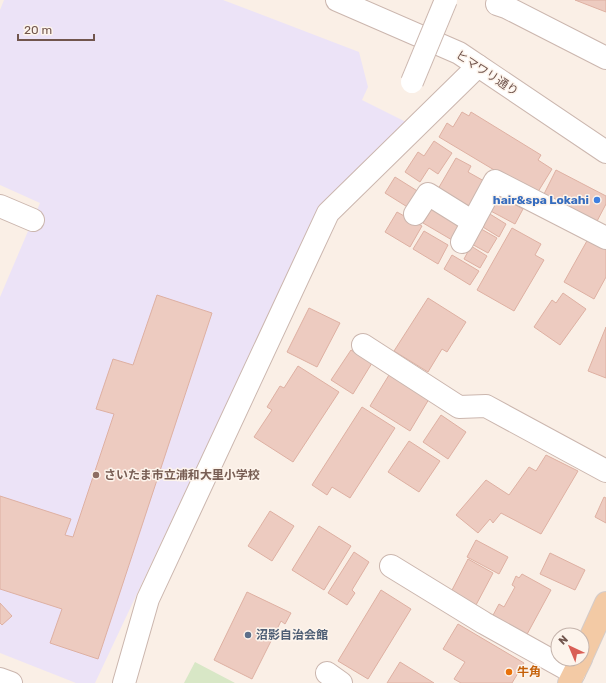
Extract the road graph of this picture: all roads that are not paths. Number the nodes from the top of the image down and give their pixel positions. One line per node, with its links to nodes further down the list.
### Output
1 (337, 0): 5 (street, ヒマワリ通り)
2 (446, 0): 6 (street, bridge)
3 (497, 4): 4 (street)
4 (606, 58)
5 (478, 66): 7 (street, ヒマワリ通り); 21 (street)
6 (412, 82)
7 (606, 152)
8 (0, 206): 10 (street)
9 (415, 214): 11 (street)
10 (33, 220)
11 (473, 222): 12 (street); 13 (street)
12 (604, 232)
13 (462, 242)
14 (363, 345): 15 (street)
15 (606, 471)
16 (391, 566): 18 (street)
17 (606, 603): 18 (main road)
18 (577, 668)
19 (0, 679): 20 (street)
20 (10, 683)
21 (124, 683)

